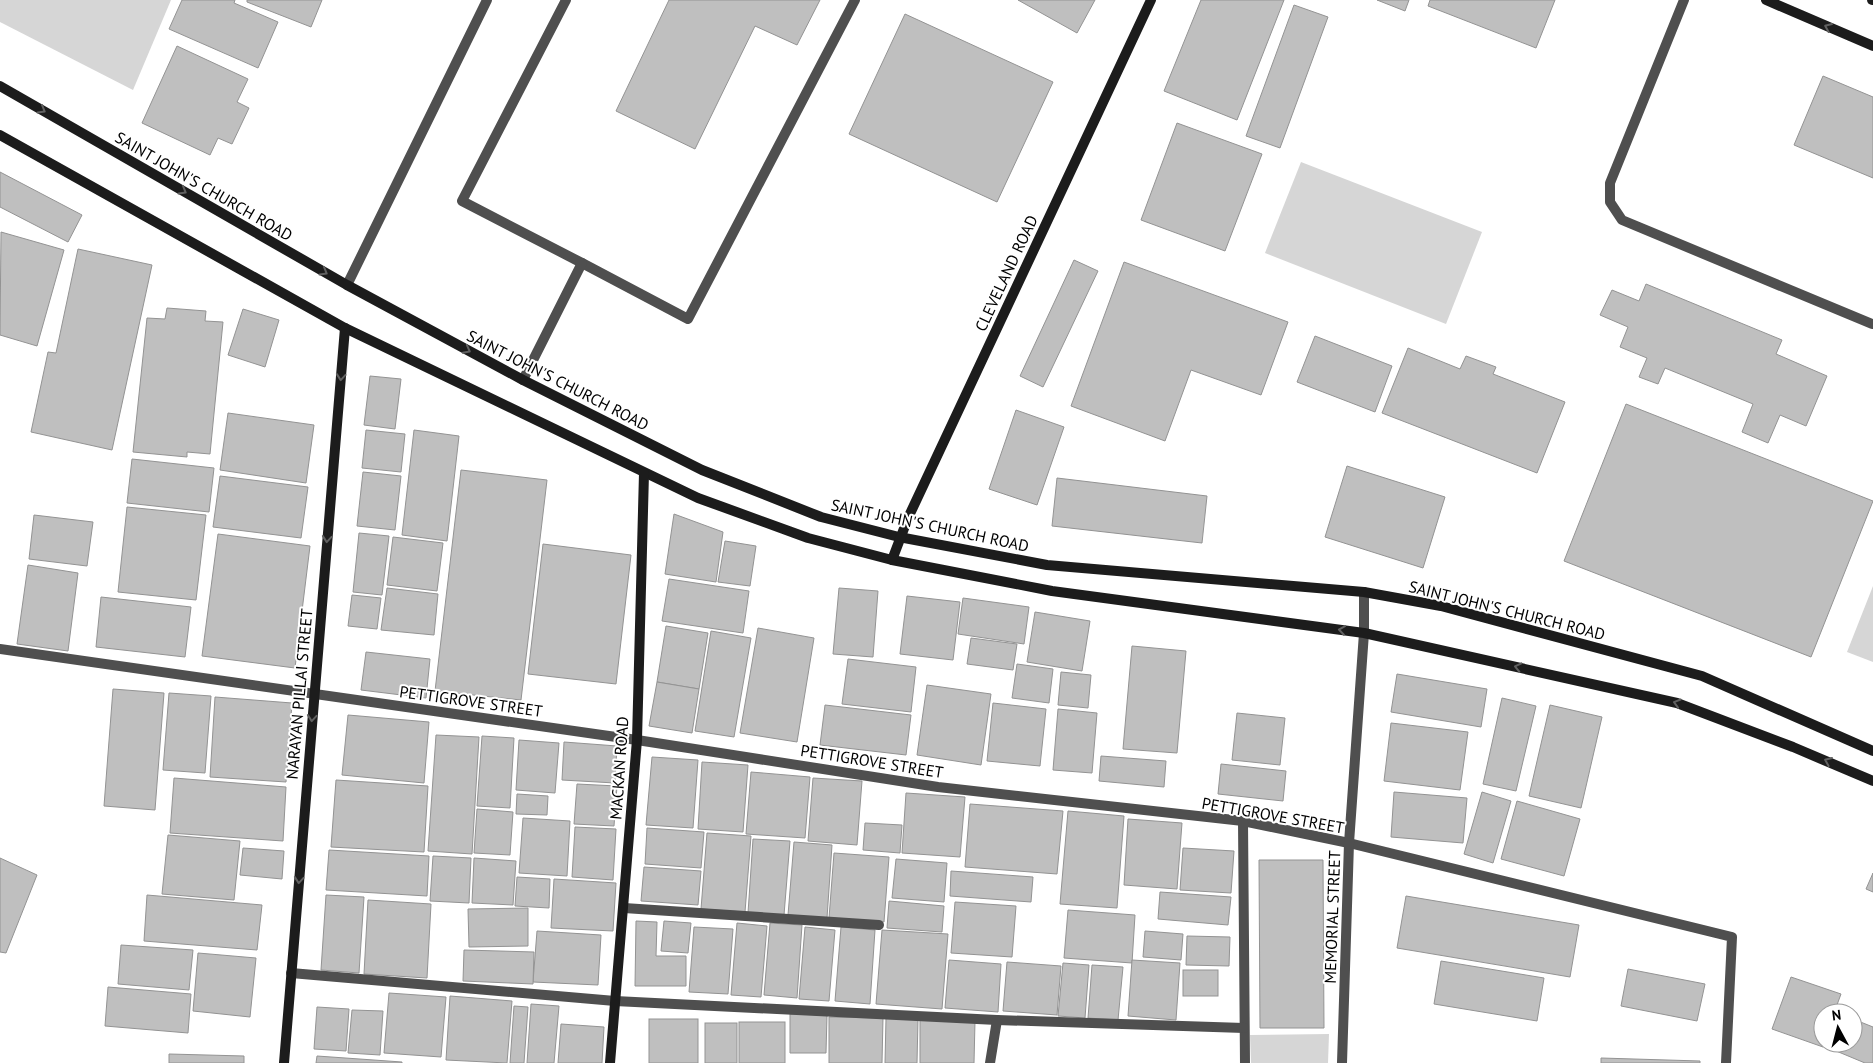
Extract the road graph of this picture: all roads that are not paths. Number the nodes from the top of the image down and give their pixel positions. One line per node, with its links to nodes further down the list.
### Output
1 (487, 0): 11 (street)
2 (566, 0): 10 (street)
3 (855, 0): 10 (street)
4 (1151, 0): 16 (main road, CLEVELAND ROAD)
5 (1684, 0): 12 (street)
6 (1766, 0): 7 (main road, one-way to 6)
7 (1873, 46)
8 (0, 86): 11 (main road, SAINT JOHN'S CHURCH ROAD, one-way to 11)
9 (0, 135): 13 (main road)
10 (582, 263): 14 (street)
11 (347, 285): 14 (main road, SAINT JOHN'S CHURCH ROAD, one-way to 14)
12 (1872, 324)
13 (345, 328): 15 (main road); 21 (main road, NARAYAN PILLAI STREET, one-way to 21)
14 (523, 380): 16 (main road, SAINT JOHN'S CHURCH ROAD)
15 (644, 473): 17 (main road); 22 (main road, MACKAN ROAD)
16 (899, 537): 17 (main road, CLEVELAND ROAD); 18 (main road, SAINT JOHN'S CHURCH ROAD)
17 (892, 560): 19 (main road, one-way to 17)
18 (1364, 592): 19 (street, MEMORIAL STREET); 23 (main road, SAINT JOHN'S CHURCH ROAD)
19 (1364, 633): 24 (main road, one-way to 19); 26 (street, MEMORIAL STREET)
20 (0, 649): 21 (street, PETTIGROVE STREET)
21 (314, 693): 22 (street, PETTIGROVE STREET); 29 (main road, NARAYAN PILLAI STREET, one-way to 29)
22 (637, 740): 25 (street, PETTIGROVE STREET); 27 (main road, MACKAN ROAD)
23 (1873, 751)
24 (1873, 780)
25 (1243, 821): 26 (street, PETTIGROVE STREET); 32 (street)
26 (1349, 843): 37 (street, MEMORIAL STREET); 38 (street, PETTIGROVE STREET)
27 (624, 908): 28 (street); 30 (main road, MACKAN ROAD)
28 (879, 925)
29 (291, 973): 30 (street); 33 (main road, NARAYAN PILLAI STREET)
30 (615, 1001): 31 (street); 34 (main road, MACKAN ROAD)
31 (997, 1020): 32 (street); 35 (street)
32 (1244, 1028): 36 (street)
33 (284, 1063)
34 (610, 1063)
35 (990, 1063)
36 (1245, 1063)
37 (1342, 1063)
38 (1726, 1063)

